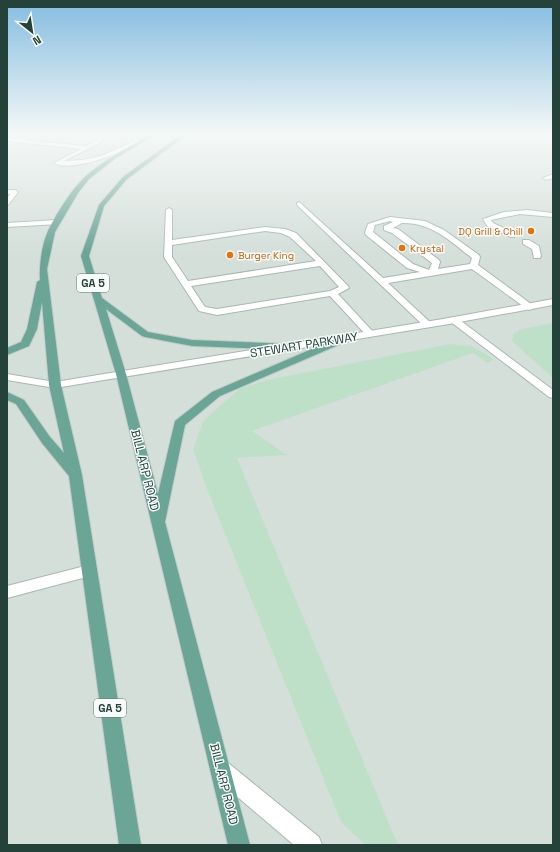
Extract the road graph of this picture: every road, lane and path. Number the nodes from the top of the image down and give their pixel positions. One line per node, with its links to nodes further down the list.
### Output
1 (92, 174): 11 (main road, GA 5)
2 (131, 174): 24 (main road, BILL ARP ROAD / GA 5)
3 (553, 176): 4 (street)
4 (546, 178)
5 (7, 192): 6 (street)
6 (7, 203)
7 (299, 204): 21 (street)
8 (169, 210): 15 (street)
9 (553, 215): 13 (street)
10 (401, 221): 18 (street); 20 (street); 20 (street)
11 (56, 222): 12 (street); 19 (main road, GA 5)
12 (7, 226)
13 (511, 235)
14 (526, 242): 16 (street)
15 (168, 243): 17 (street); 22 (street)
16 (537, 256)
17 (322, 263): 22 (street); 23 (street)
18 (474, 266): 20 (street); 26 (street)
19 (43, 269): 32 (main road); 35 (main road, GA 5)
20 (432, 274): 21 (street)
21 (382, 281): 28 (street)
22 (186, 284): 23 (street)
23 (332, 293): 29 (street)
24 (97, 298): 31 (main road); 33 (main road, BILL ARP ROAD / GA 5)
25 (553, 302): 26 (street, STEWART PARKWAY)
26 (530, 307): 27 (street, STEWART PARKWAY)
27 (454, 320): 28 (street, STEWART PARKWAY); 37 (street)
28 (428, 325): 29 (street, STEWART PARKWAY)
29 (370, 334): 30 (street, STEWART PARKWAY)
30 (346, 338): 31 (street, STEWART PARKWAY); 39 (main road)
31 (292, 347): 33 (street, STEWART PARKWAY)
32 (7, 352)
33 (121, 374): 35 (street, STEWART PARKWAY); 39 (main road, BILL ARP ROAD / GA 5)
34 (7, 377): 35 (street, STEWART PARKWAY)
35 (55, 385): 38 (main road, GA 5)
36 (7, 395): 38 (main road)
37 (553, 395)
38 (75, 475): 40 (main road, GA 5)
39 (159, 523): 42 (main road, BILL ARP ROAD / GA 5)
40 (90, 571): 41 (street); 43 (main road, GA 5)
41 (7, 592)
42 (220, 769): 44 (main road, BILL ARP ROAD / GA 5); 45 (street)
43 (130, 845)
44 (239, 845)
45 (311, 845)

